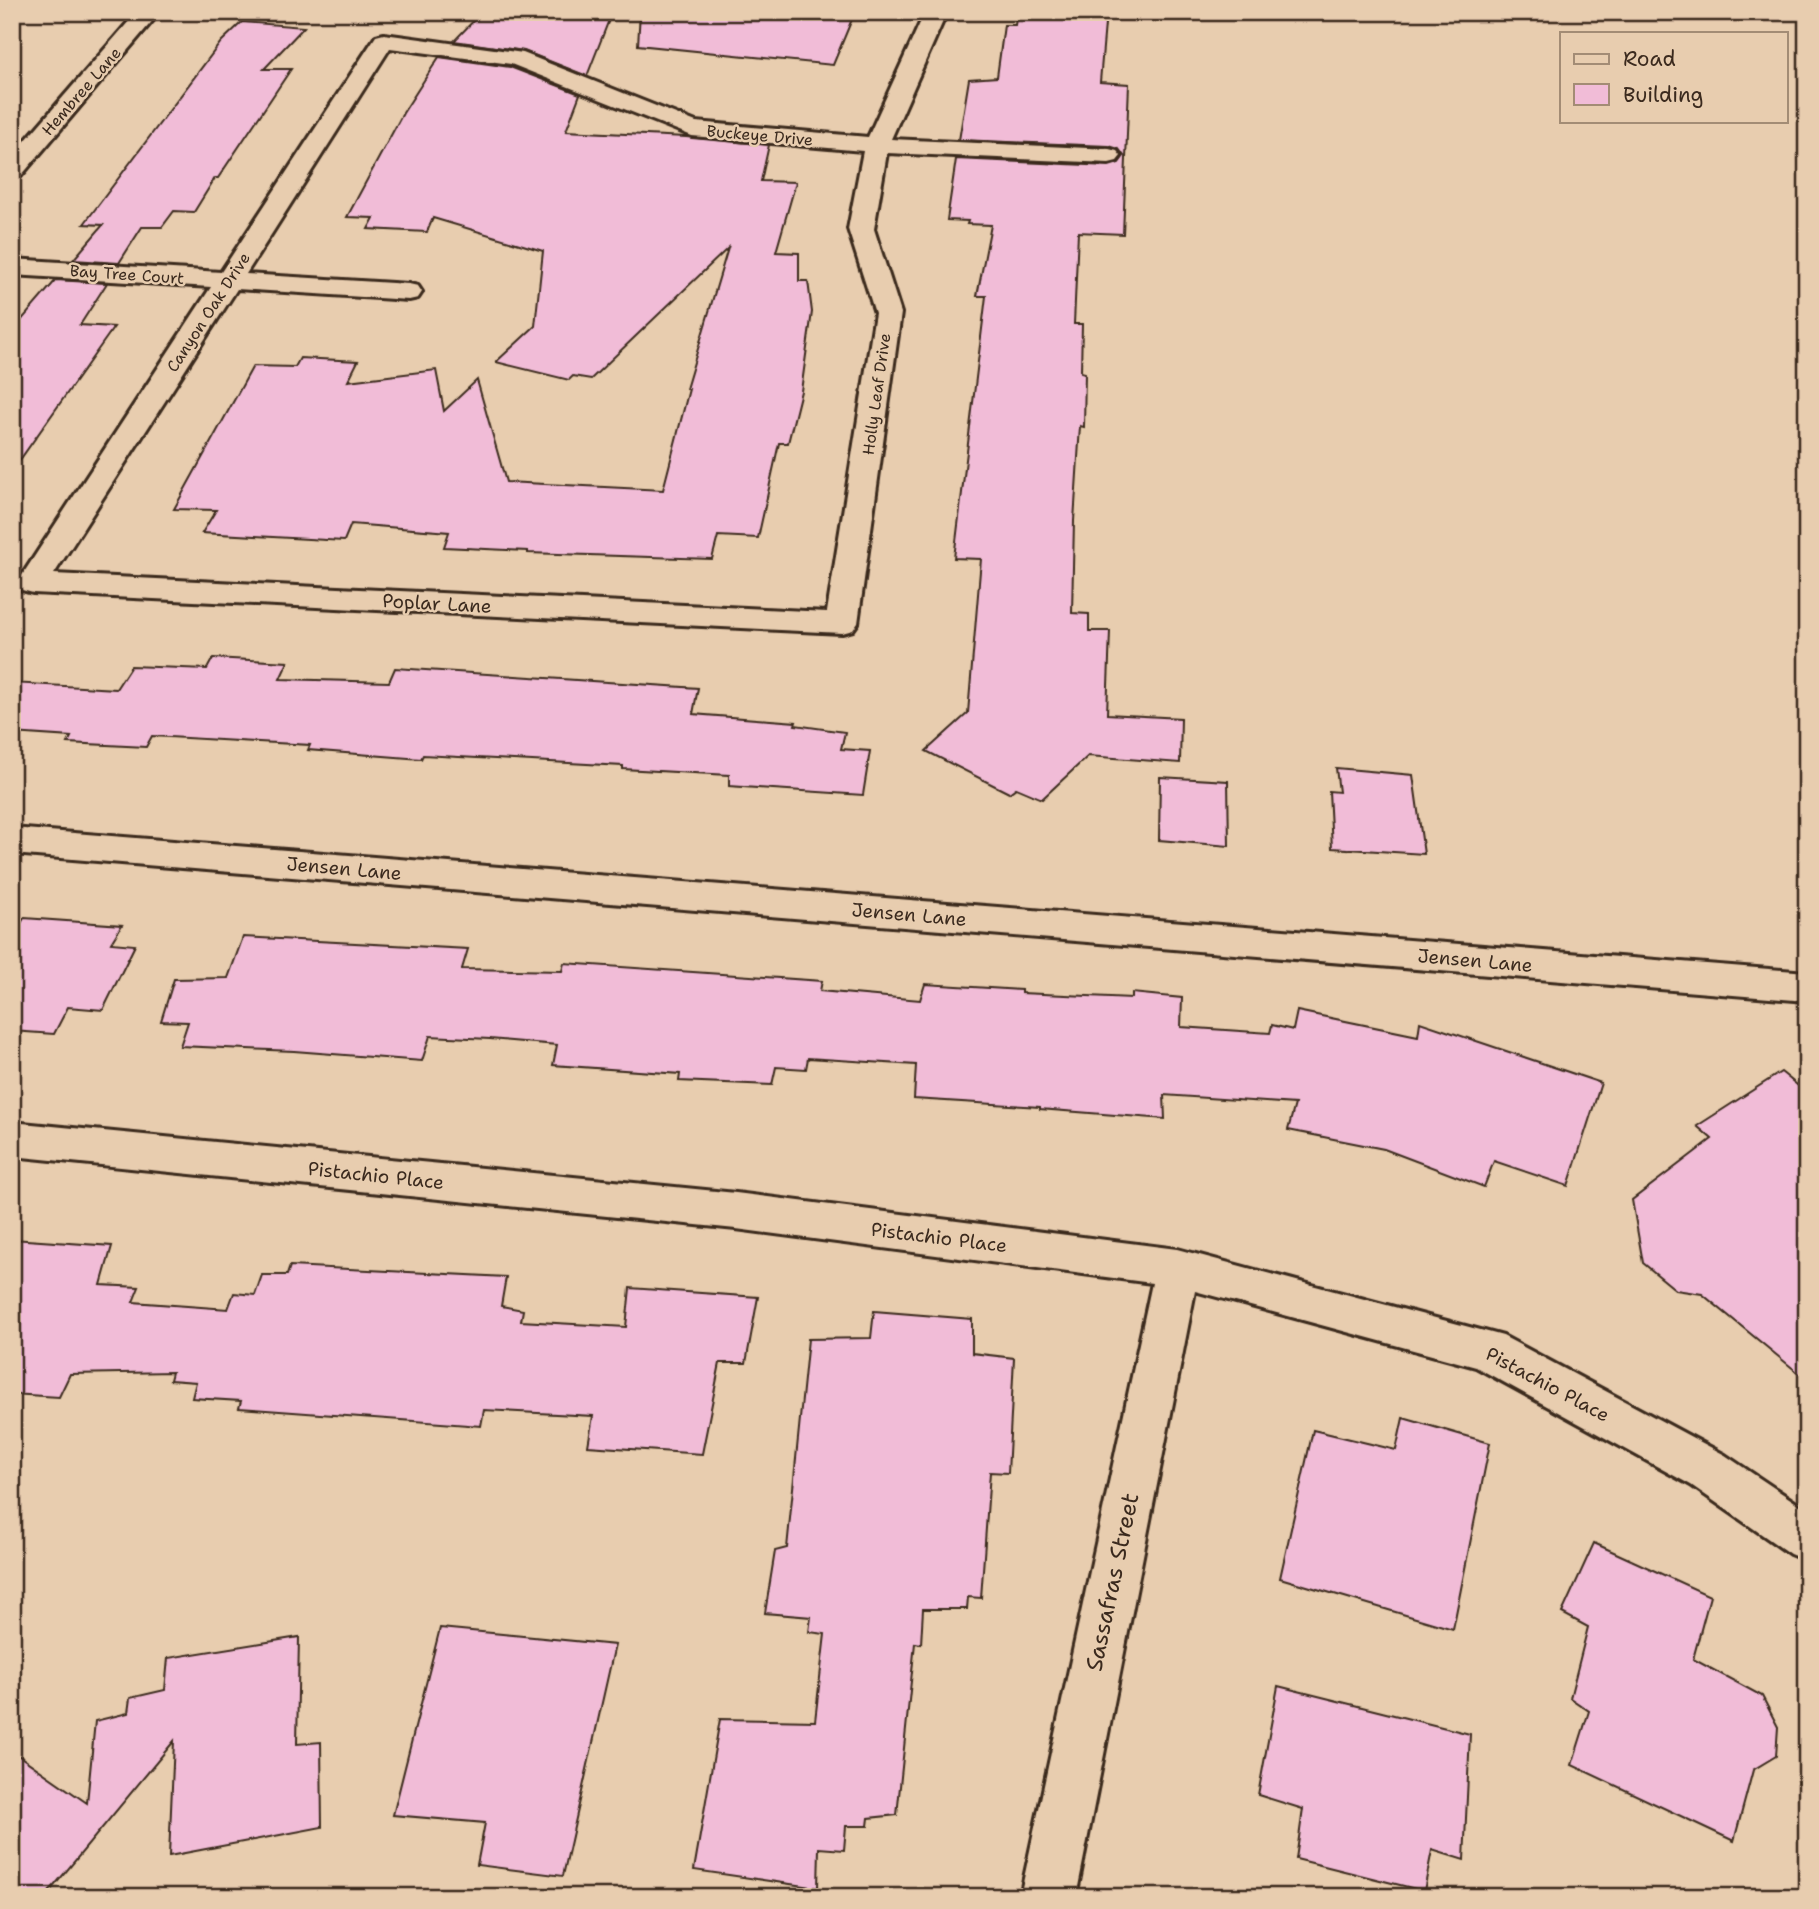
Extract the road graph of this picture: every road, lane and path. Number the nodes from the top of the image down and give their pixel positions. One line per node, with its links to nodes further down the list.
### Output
1 (149, 12): 6 (street, Hembree Lane)
2 (936, 12): 4 (street, Holly Leaf Drive)
3 (384, 41): 4 (street, Buckeye Drive); 8 (street, Canyon Oak Drive)
4 (876, 145): 5 (street, Buckeye Drive); 11 (street, Holly Leaf Drive)
5 (1109, 156)
6 (12, 171)
7 (12, 267): 8 (street, Bay Tree Court)
8 (228, 281): 9 (street, Bay Tree Court); 10 (street, Canyon Oak Drive)
9 (409, 292)
10 (33, 583): 11 (street, Poplar Lane)
11 (842, 623)
12 (12, 841): 13 (street, Jensen Lane)
13 (1807, 987)
14 (12, 1139): 15 (street, Pistachio Place)
15 (1177, 1268): 16 (street, Pistachio Place); 17 (street, Sassafras Street)
16 (1807, 1538)
17 (1048, 1897)

